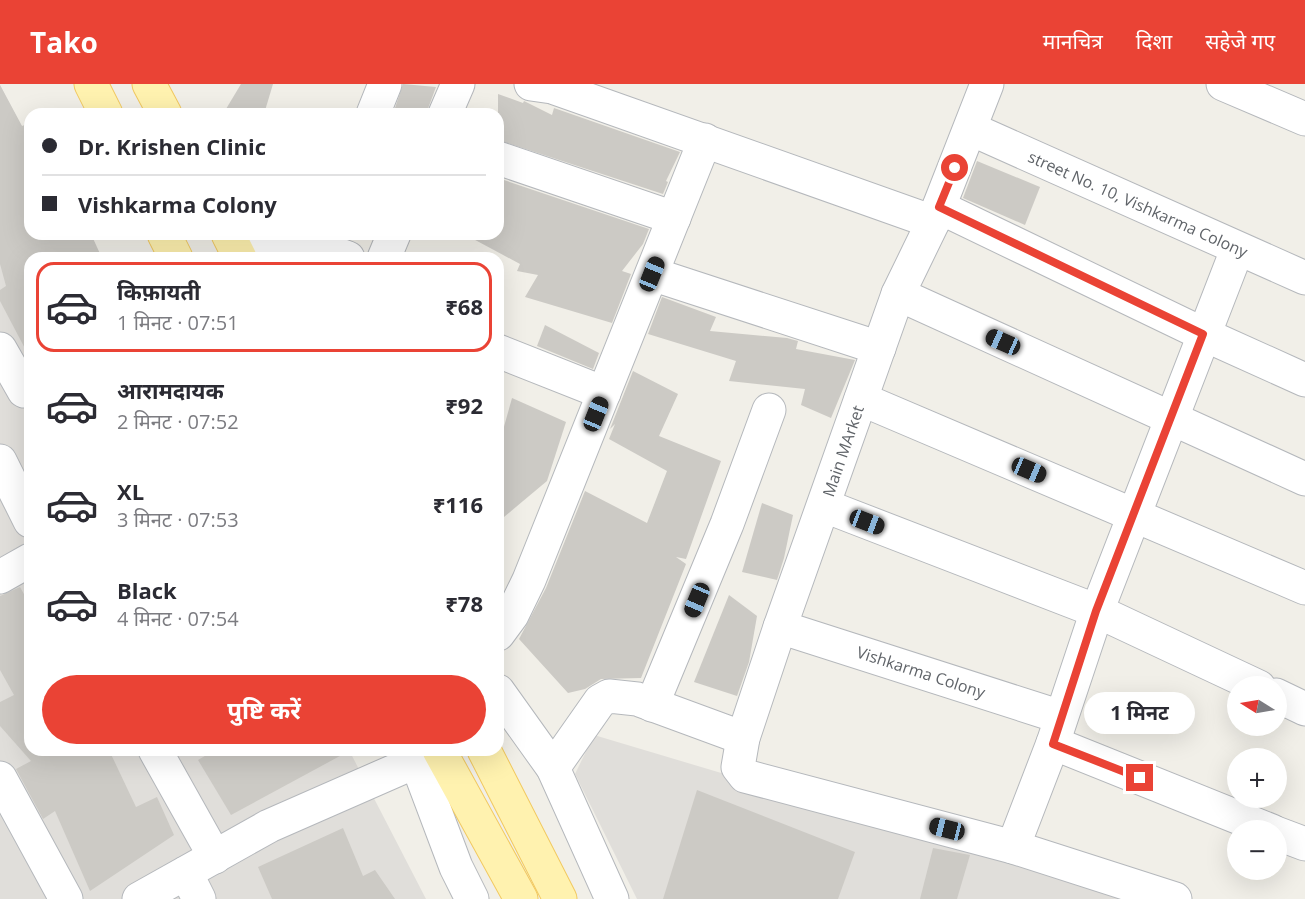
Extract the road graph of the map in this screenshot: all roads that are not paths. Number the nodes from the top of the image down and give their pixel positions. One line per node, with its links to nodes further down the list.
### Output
1 (91, 84): 8 (main road)
2 (149, 84): 9 (main road)
3 (385, 84): 10 (street)
4 (458, 84): 11 (street)
5 (531, 84): 14 (street)
6 (987, 84): 13 (street, Main MArket)
7 (1223, 84): 12 (street)
8 (103, 108)
9 (162, 108)
10 (375, 108)
11 (448, 108)
12 (1305, 118)
13 (971, 129): 16 (street, Main MArket); 21 (street, street No. 10, Vishkarma Colony)
14 (705, 140): 16 (street); 17 (street)
15 (504, 160): 17 (street)
16 (936, 215): 25 (street, Main MArket); 26 (street)
17 (674, 218): 23 (street)
18 (275, 240): 20 (street)
19 (320, 240): 22 (street)
20 (234, 247)
21 (1238, 250): 24 (street, street No. 10, Vishkarma Colony); 26 (street)
22 (339, 252)
23 (652, 274): 27 (street); 31 (street)
24 (1305, 278)
25 (898, 294): 27 (street, Main MArket); 35 (street)
26 (1203, 334): 30 (street); 35 (street)
27 (879, 348): 33 (street, Main MArket)
28 (0, 349): 32 (street)
29 (504, 353): 31 (street)
30 (1305, 380)
31 (604, 393): 45 (street)
32 (18, 395)
33 (861, 399): 38 (street, Main MArket); 40 (street)
34 (769, 410): 50 (street)
35 (1170, 418): 37 (street); 40 (street)
36 (0, 461): 39 (street)
37 (1305, 479)
38 (825, 506): 44 (street); 46 (street, Main MArket)
39 (24, 509)
40 (1134, 514): 43 (street); 44 (street)
41 (24, 563): 42 (street)
42 (0, 577)
43 (1305, 588)
44 (1096, 611): 47 (street); 52 (street)
45 (504, 626)
46 (780, 627): 52 (street, Vishkarma Colony); 53 (street, Main MArket)
47 (1235, 676)
48 (504, 699): 57 (street)
49 (1287, 700): 51 (street)
50 (652, 705): 53 (street); 57 (street)
51 (1305, 709)
52 (1057, 730): 59 (street, Vishkarma Colony); 62 (street)
53 (744, 738): 62 (street, Main MArket)
54 (158, 756): 63 (street)
55 (487, 756): 69 (main road)
56 (430, 760): 63 (street); 67 (street); 68 (main road)
57 (553, 768): 70 (street)
58 (0, 778): 65 (street)
59 (1249, 820)
60 (1287, 837): 61 (street)
61 (1305, 844)
62 (1013, 847): 71 (street)
63 (215, 857): 64 (street)
64 (192, 886): 66 (street)
65 (66, 899)
66 (139, 899)
67 (472, 899)
68 (521, 899)
69 (560, 899)
70 (612, 899)
71 (1175, 899)

